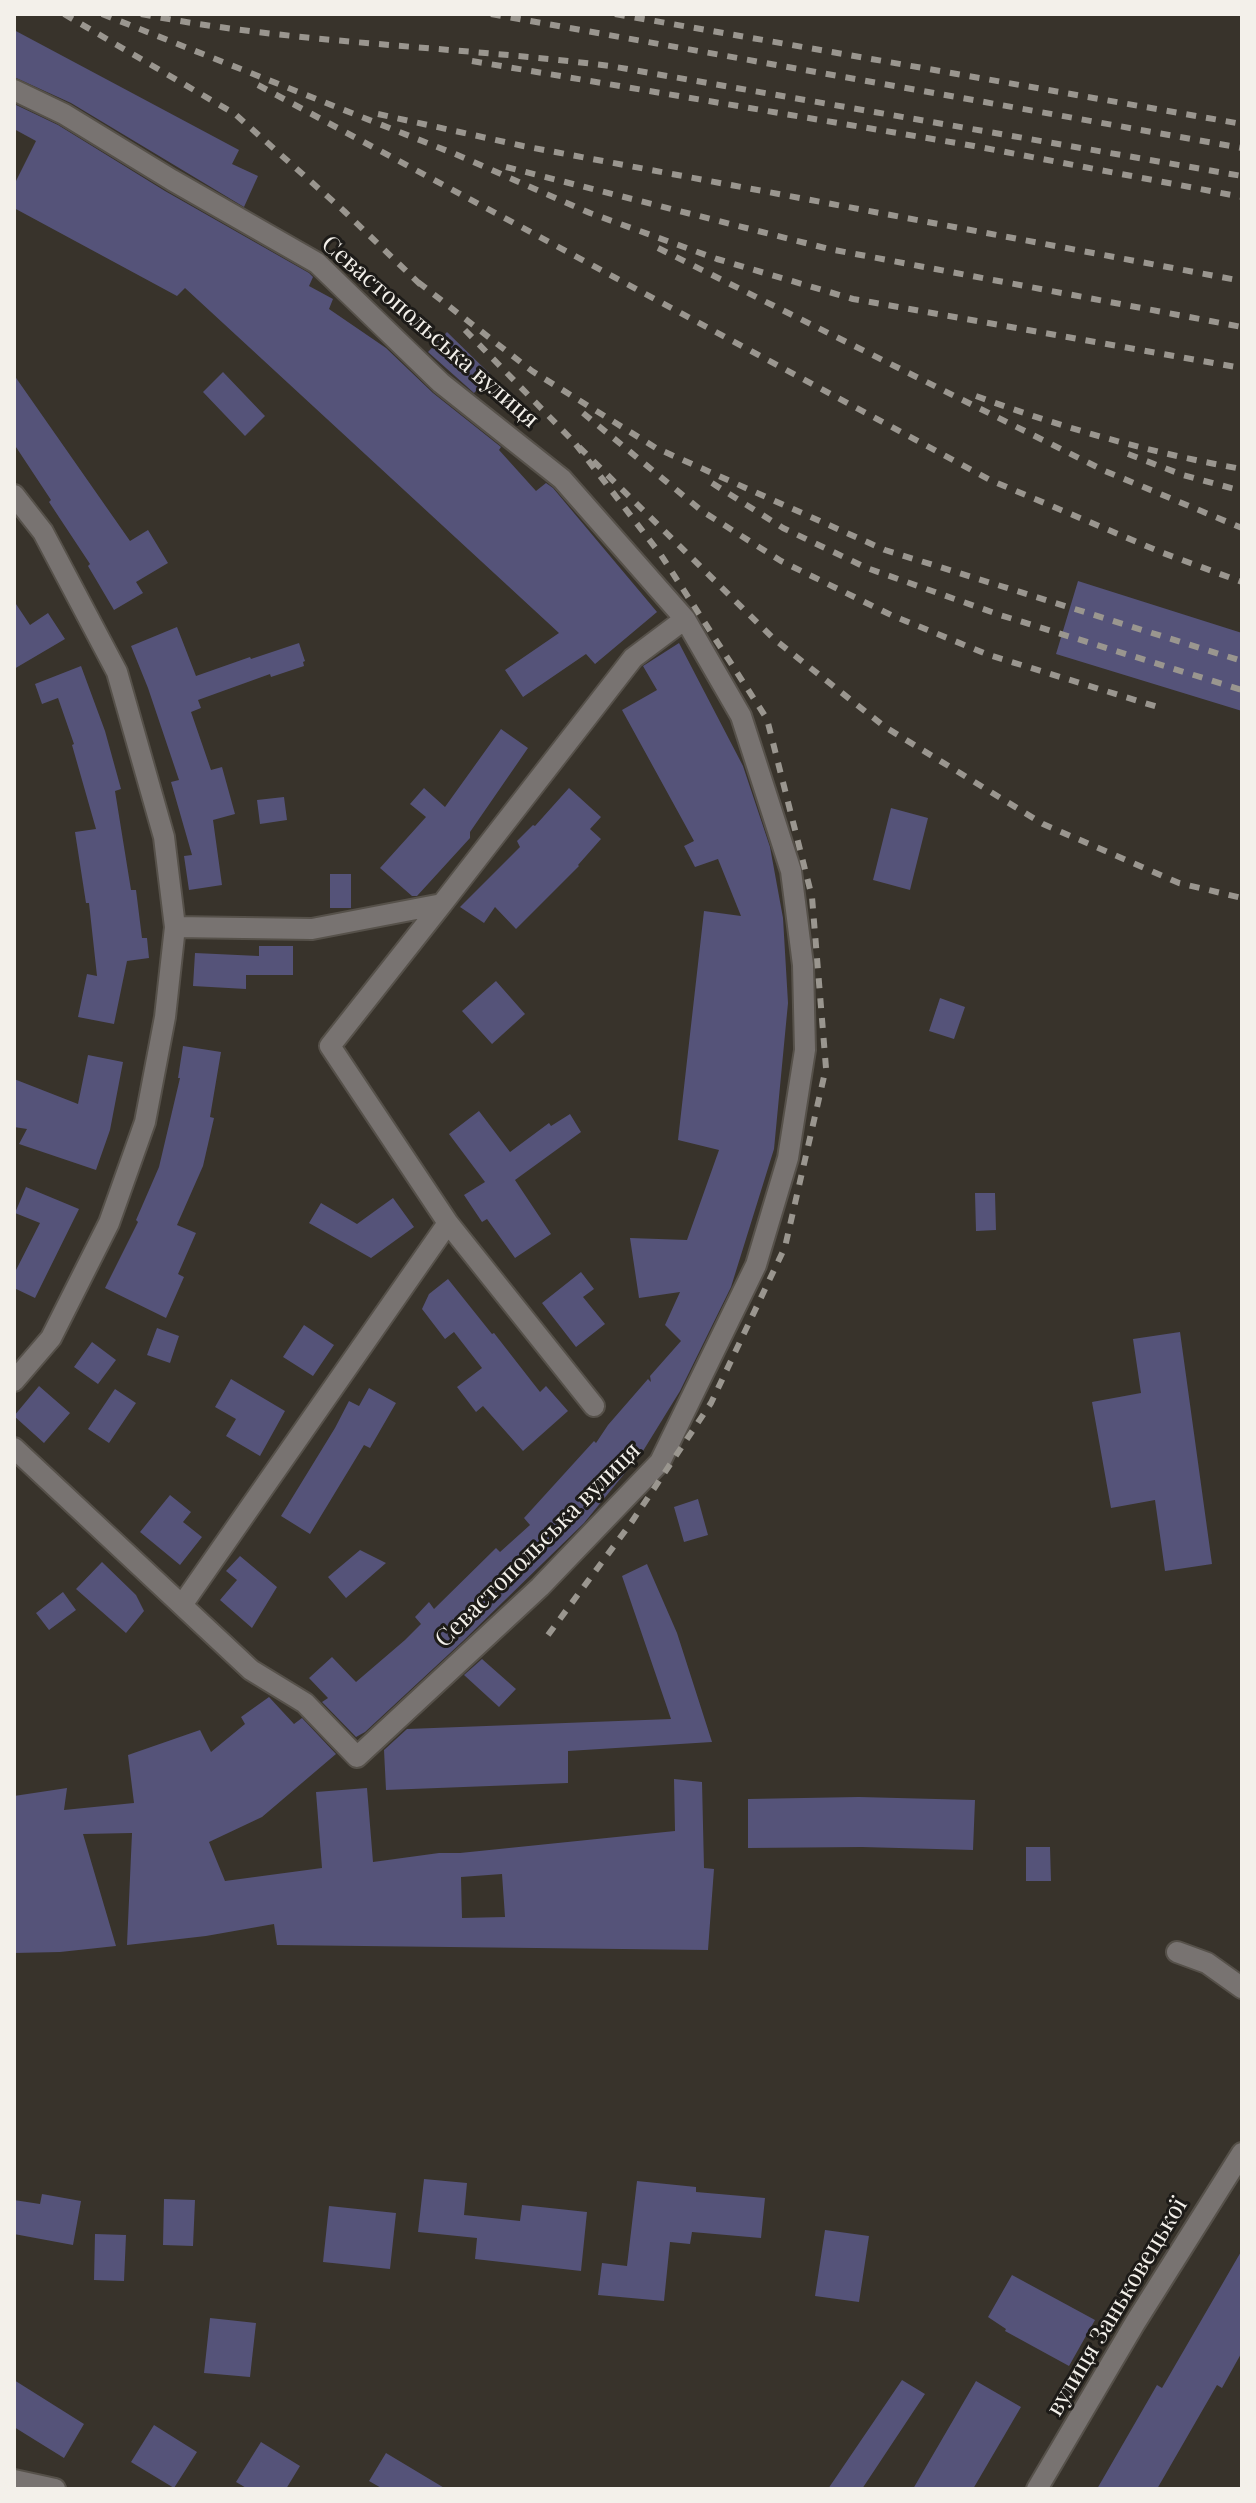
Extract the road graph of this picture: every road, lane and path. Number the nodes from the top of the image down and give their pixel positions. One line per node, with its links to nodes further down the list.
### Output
1 (14, 90): 3 (street, Севастопольська вулиця)
2 (14, 495): 5 (street)
3 (685, 619): 4 (street); 10 (street, Севастопольська вулиця)
4 (442, 904): 5 (street); 6 (street)
5 (175, 927): 7 (street)
6 (448, 1223): 8 (street); 10 (street)
7 (14, 1381)
8 (594, 1406)
9 (14, 1448): 10 (street, Севастопольська вулиця)
10 (182, 1605)
11 (1177, 1952): 12 (street)
12 (1242, 1988)
13 (1242, 2153): 16 (street, вулиця Заньковецької)
14 (14, 2480): 15 (street)
15 (55, 2489)
16 (1037, 2489)

